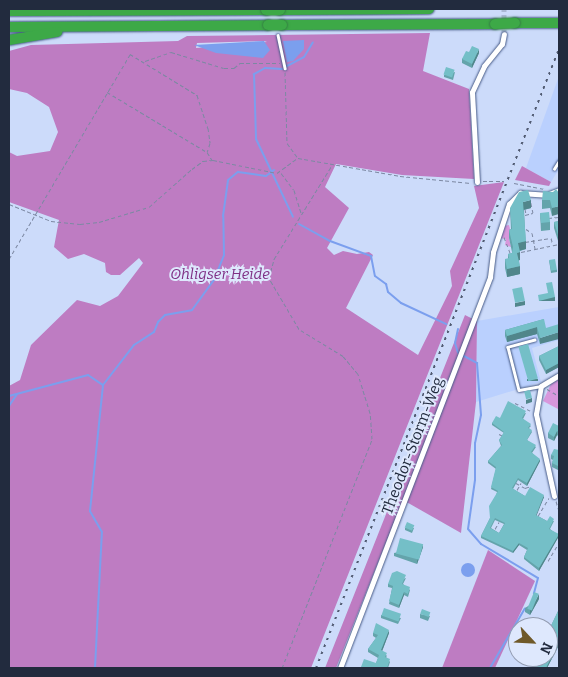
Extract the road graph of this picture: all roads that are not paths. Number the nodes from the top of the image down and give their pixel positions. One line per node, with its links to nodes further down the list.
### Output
1 (135, 9): 3 (highway)
2 (429, 9): 4 (highway)
3 (155, 10): 4 (highway, bridge); 5 (highway)
4 (280, 10)
5 (9, 11)
6 (558, 23): 7 (highway, bridge)
7 (87, 26): 8 (highway); 11 (highway)
8 (9, 27)
9 (504, 34): 15 (street)
10 (278, 35): 12 (lane)
11 (9, 40)
12 (285, 68)
13 (559, 161): 14 (lane)
14 (554, 169)
15 (478, 182)
16 (559, 190): 21 (street, Theodor-Storm-Weg)
17 (535, 340): 19 (lane)
18 (559, 375): 19 (street)
19 (541, 386): 20 (street)
20 (551, 497)
21 (340, 668)

